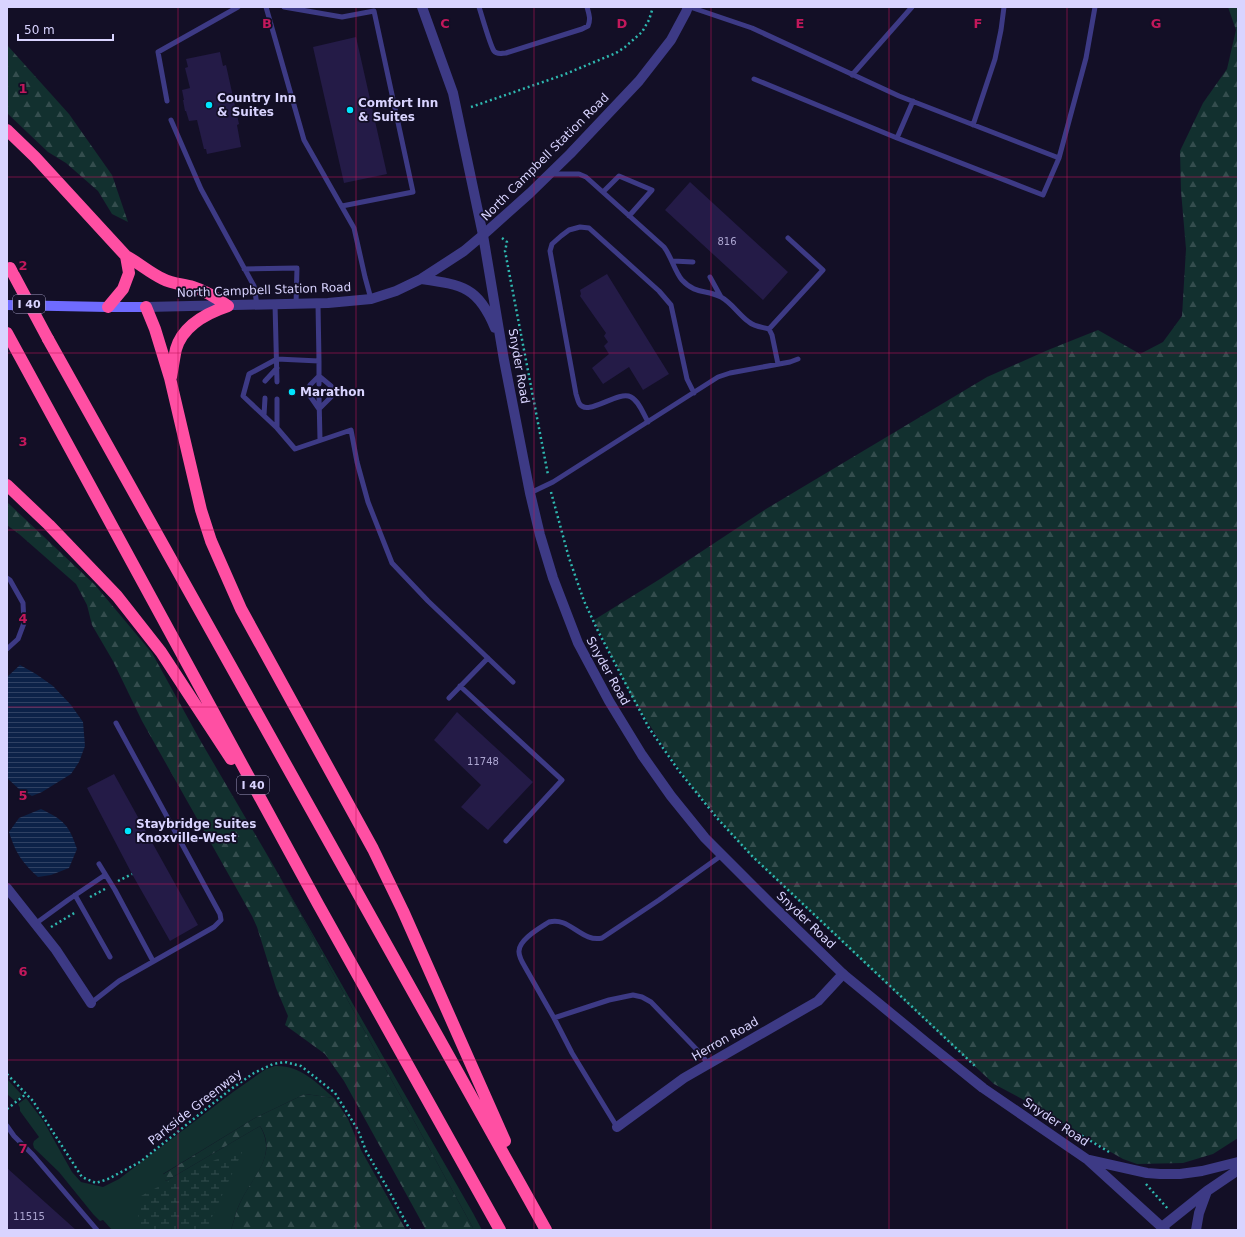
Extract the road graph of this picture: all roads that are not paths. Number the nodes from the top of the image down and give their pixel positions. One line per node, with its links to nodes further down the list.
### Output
1 (238, 7): 13 (lane)
2 (266, 7): 22 (lane)
3 (284, 7): 22 (lane)
4 (422, 7): 24 (street, Snyder Road)
5 (479, 7): 6 (lane)
6 (587, 7)
7 (689, 7): 11 (lane); 20 (street, North Campbell Station Road)
8 (912, 7): 11 (lane)
9 (1004, 7): 16 (lane)
10 (1095, 7): 19 (lane)
11 (852, 75): 14 (lane)
12 (754, 79): 18 (lane)
13 (167, 101)
14 (913, 101): 16 (lane); 18 (lane)
15 (171, 120): 30 (lane)
16 (973, 125): 19 (lane)
17 (7, 130): 26 (highway)
18 (897, 138): 19 (lane)
19 (1059, 158)
20 (549, 174): 21 (lane); 24 (street, North Campbell Station Road)
21 (601, 191): 23 (lane); 23 (lane)
22 (342, 206): 34 (lane)
23 (630, 216): 27 (lane)
24 (483, 236): 32 (street, North Campbell Station Road); 45 (street, Snyder Road)
25 (788, 238): 43 (lane)
26 (126, 256): 41 (highway); 42 (highway)
27 (673, 261): 28 (lane); 33 (lane)
28 (693, 262)
29 (8, 266): 98 (highway, I 40, bridge)
30 (244, 269): 36 (lane); 39 (lane)
31 (710, 276): 33 (lane)
32 (421, 279): 34 (street, North Campbell Station Road); 45 (street)
33 (721, 297): 43 (lane)
34 (371, 299): 37 (street, North Campbell Station Road)
35 (275, 304): 36 (street, North Campbell Station Road); 39 (street, North Campbell Station Road); 46 (lane)
36 (296, 304): 37 (street, North Campbell Station Road)
37 (318, 304): 48 (lane)
38 (7, 305): 42 (main road, North Campbell Station Road)
39 (256, 305): 41 (street, North Campbell Station Road)
40 (146, 306): 41 (street, North Campbell Station Road); 42 (main road, North Campbell Station Road); 52 (highway)
41 (228, 306): 52 (highway)
42 (108, 307)
43 (769, 329): 49 (lane)
44 (8, 336): 78 (highway, I 40)
45 (501, 342): 70 (street, Snyder Road)
46 (277, 359): 48 (lane); 50 (lane); 65 (lane)
47 (798, 359): 49 (lane)
48 (318, 361): 51 (lane)
49 (778, 364): 58 (lane)
50 (277, 368): 53 (lane); 54 (lane)
51 (319, 376): 55 (lane); 56 (lane); 57 (lane)
52 (170, 378): 98 (highway)
53 (265, 381)
54 (277, 382)
55 (319, 384)
56 (310, 385)
57 (331, 386)
58 (694, 393): 66 (lane); 66 (lane)
59 (310, 396): 64 (lane)
60 (319, 397): 64 (lane)
61 (331, 397): 64 (lane)
62 (264, 398): 65 (lane)
63 (277, 399): 67 (lane)
64 (319, 409): 68 (lane)
65 (264, 415): 67 (lane)
66 (648, 422): 70 (lane)
67 (277, 428): 68 (lane)
68 (320, 440): 73 (lane)
69 (7, 485): 78 (highway)
70 (530, 493): 80 (street, Snyder Road)
71 (7, 578): 72 (lane)
72 (7, 649)
73 (488, 658): 74 (lane); 75 (lane)
74 (513, 682)
75 (460, 686): 76 (lane); 79 (lane)
76 (449, 698)
77 (116, 723): 87 (lane)
78 (280, 835): 101 (highway, I 40)
79 (506, 841)
80 (722, 855): 88 (street, Snyder Road); 90 (lane)
81 (99, 864): 82 (lane)
82 (105, 875): 84 (lane); 87 (lane)
83 (7, 888): 85 (street)
84 (75, 895): 85 (lane); 86 (lane)
85 (35, 924): 89 (street)
86 (110, 957)
87 (153, 961): 89 (lane)
88 (844, 974): 91 (street, Herron Road); 94 (street, Snyder Road)
89 (91, 1002)
90 (554, 1018): 91 (lane); 93 (lane)
91 (708, 1064): 93 (street, Herron Road)
92 (7, 1126): 100 (lane)
93 (617, 1127)
94 (1088, 1160): 95 (street, Snyder Road); 99 (street, Snyder Road)
95 (1238, 1162)
96 (1238, 1170): 97 (street, Snyder Road)
97 (1207, 1191): 99 (street, Snyder Road); 103 (street)
98 (535, 1210): 102 (highway, I 40)
99 (1164, 1228)
100 (97, 1230)
101 (500, 1230)
102 (546, 1230)
103 (1196, 1230)

